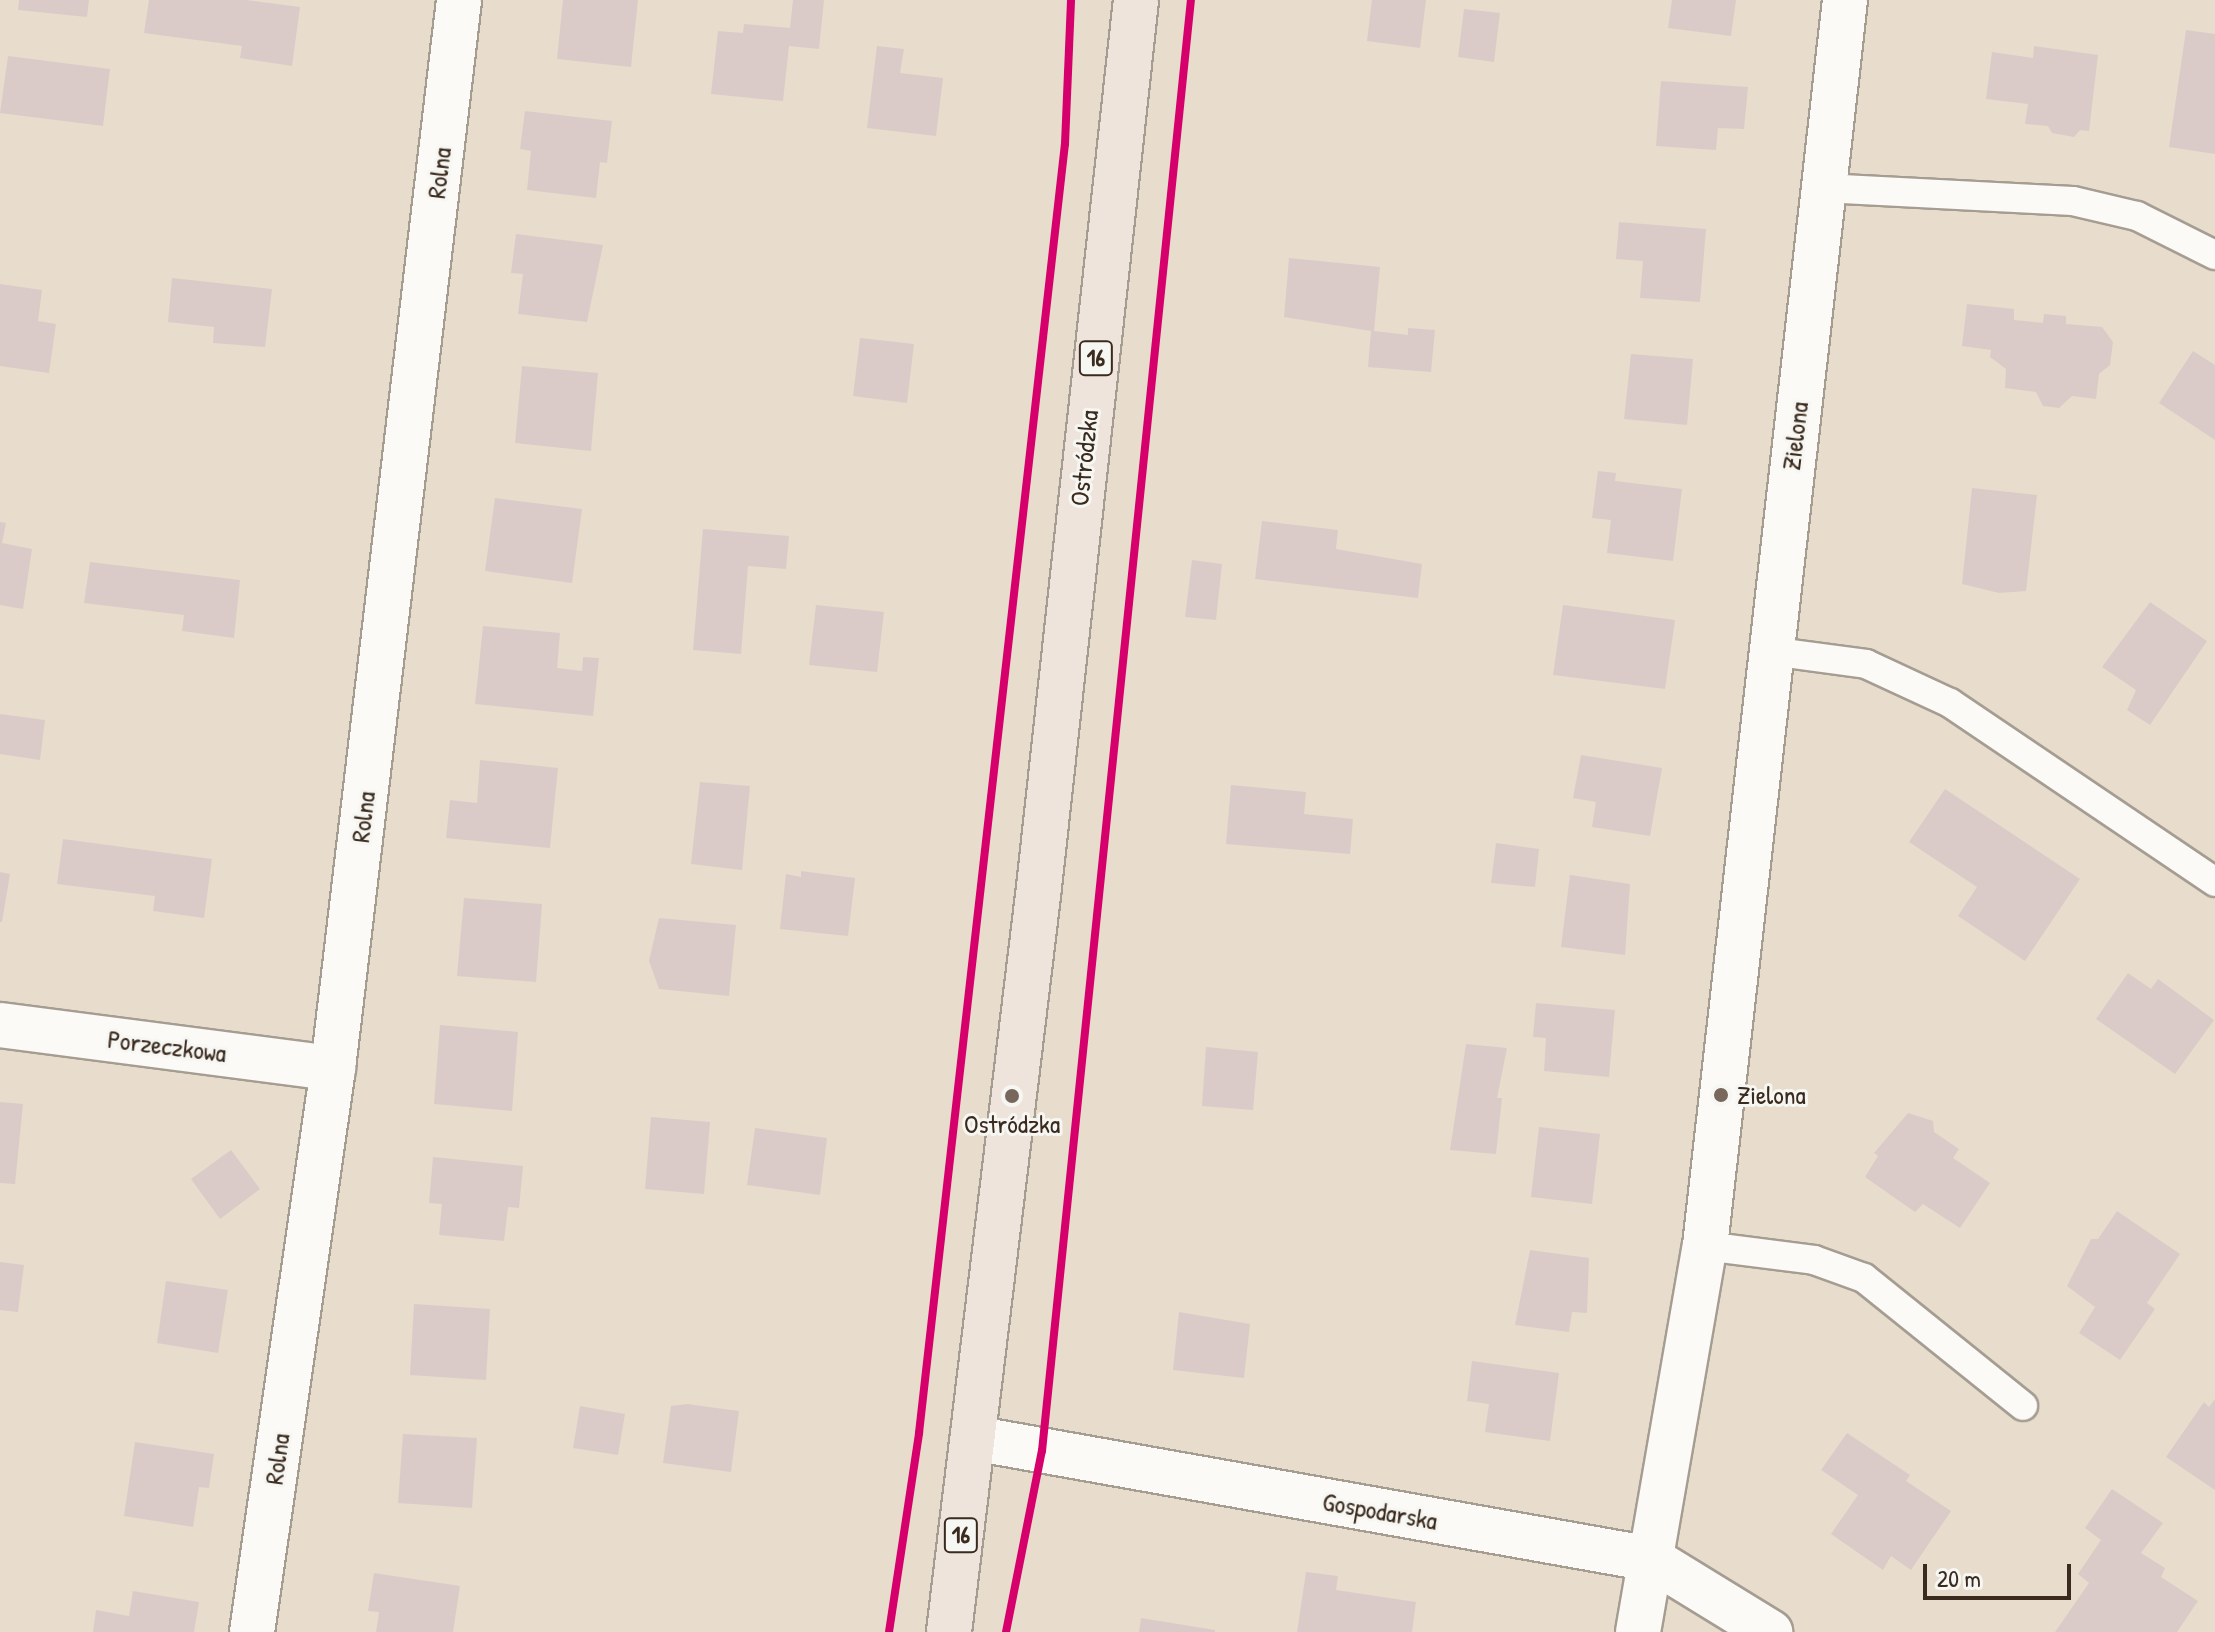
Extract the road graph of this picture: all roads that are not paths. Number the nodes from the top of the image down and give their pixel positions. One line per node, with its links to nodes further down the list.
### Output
1 (459, 0): 9 (street, Rolna)
2 (1136, 0): 12 (main road, Ostródzka / 16)
3 (1845, 0): 4 (street, Zielona)
4 (1823, 188): 5 (lane); 6 (street, Zielona)
5 (2215, 255)
6 (1770, 651): 7 (lane); 10 (street, Zielona)
7 (2215, 882)
8 (0, 1025): 9 (street, Porzeczkowa)
9 (333, 1068): 14 (street, Rolna)
10 (1705, 1246): 11 (lane); 13 (street, Zielona)
11 (2023, 1406)
12 (973, 1438): 13 (street, Gospodarska); 15 (main road, Ostródzka / 16)
13 (1651, 1559): 16 (street, Zielona); 17 (street, Gospodarska)
14 (252, 1632)
15 (949, 1632)
16 (1638, 1632)
17 (1770, 1632)

